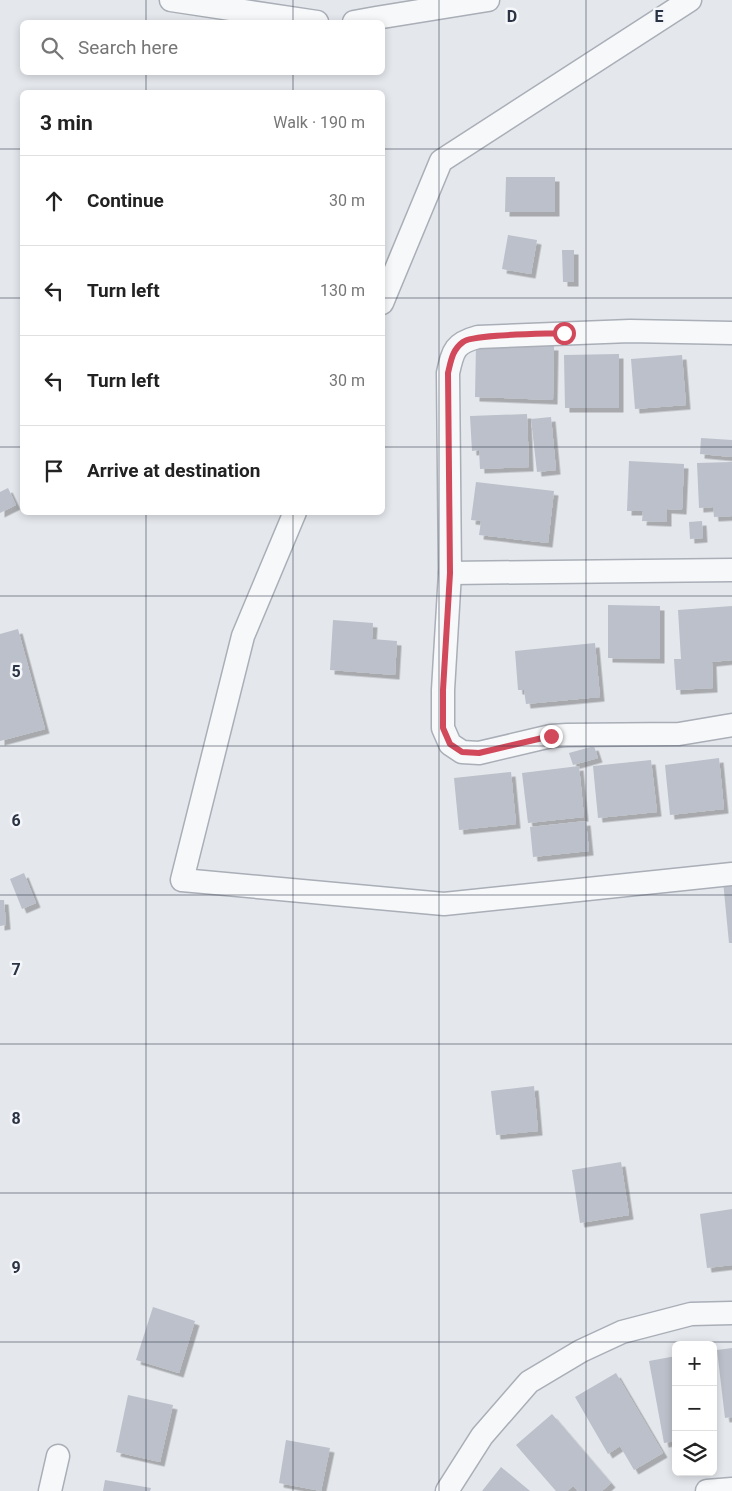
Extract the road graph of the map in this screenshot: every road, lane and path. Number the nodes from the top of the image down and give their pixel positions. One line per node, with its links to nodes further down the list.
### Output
1 (171, 0): 4 (street)
2 (488, 0): 5 (street)
3 (690, 0): 6 (street)
4 (304, 20)
5 (365, 20)
6 (385, 296)
7 (732, 333): 10 (street)
8 (294, 515): 12 (street)
9 (732, 570): 10 (street)
10 (450, 573): 11 (street)
11 (732, 725)
12 (732, 874)
13 (732, 1313): 17 (street)
14 (58, 1456): 16 (street)
15 (732, 1489): 18 (street)
16 (50, 1491)
17 (447, 1491)
18 (707, 1491)

